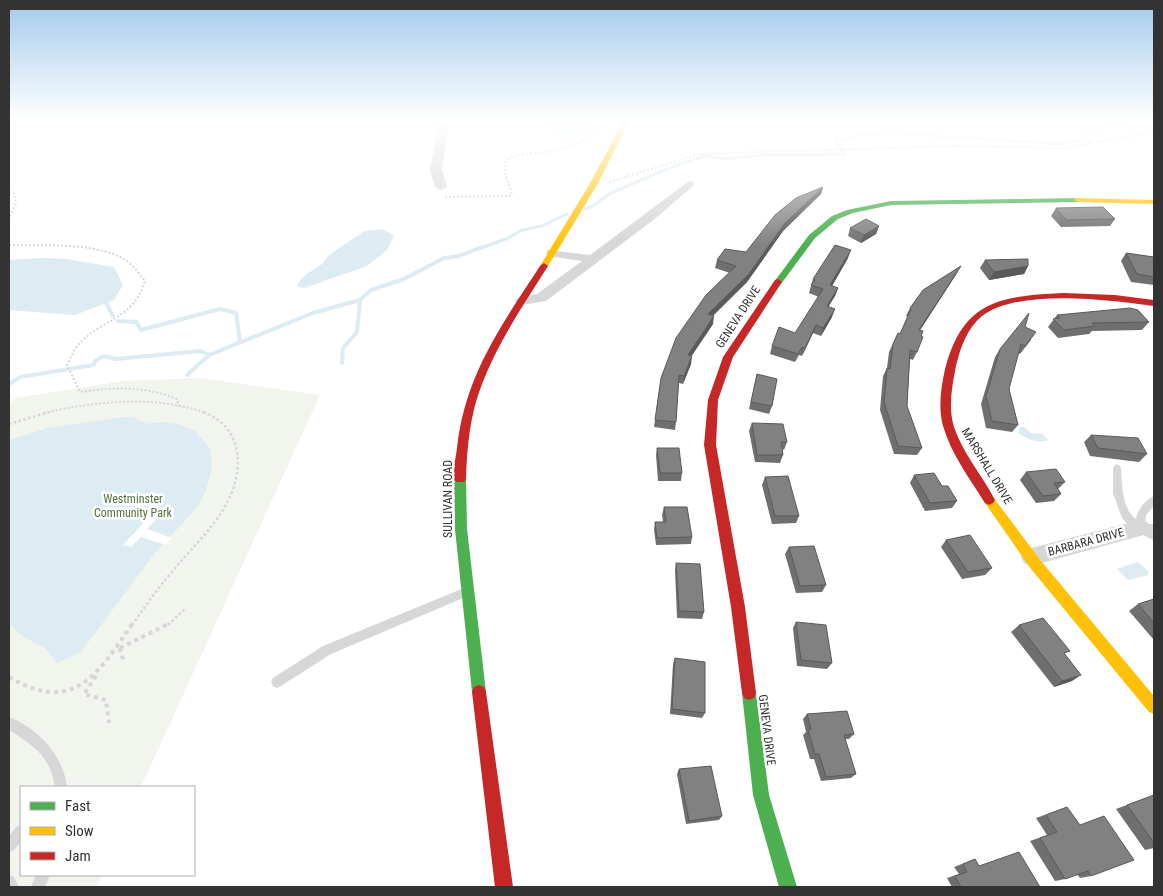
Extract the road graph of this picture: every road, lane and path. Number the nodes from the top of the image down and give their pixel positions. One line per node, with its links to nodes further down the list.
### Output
1 (437, 162): 8 (street)
2 (506, 162): 8 (path)
3 (605, 162): 6 (street, SULLIVAN ROAD)
4 (676, 162): 6 (path)
5 (689, 184): 13 (street)
6 (593, 185): 12 (street, SULLIVAN ROAD)
7 (9, 192): 10 (path)
8 (442, 192)
9 (1154, 202): 38 (street, GENEVA DRIVE)
10 (9, 218)
11 (9, 245): 16 (path)
12 (552, 252): 13 (street); 14 (street, SULLIVAN ROAD)
13 (593, 259): 14 (street)
14 (522, 301): 22 (street, SULLIVAN ROAD)
15 (1154, 303): 21 (street, MARSHALL DRIVE)
16 (179, 406): 17 (path); 24 (path)
17 (9, 424)
18 (1118, 468): 20 (lane)
19 (1154, 500): 20 (lane)
20 (1150, 530): 21 (street, BARBARA DRIVE)
21 (1031, 557): 29 (street, MARSHALL DRIVE)
22 (467, 592): 28 (lane); 37 (street, SULLIVAN ROAD)
23 (186, 608): 24 (path)
24 (118, 647): 25 (path); 26 (path)
25 (124, 663)
26 (96, 675): 27 (path); 30 (path)
27 (9, 677)
28 (277, 682)
29 (1154, 707)
30 (109, 723)
31 (9, 724): 32 (lane)
32 (61, 786)
33 (20, 833): 34 (lane)
34 (9, 846)
35 (9, 882): 36 (lane)
36 (12, 887)
37 (504, 887)
38 (788, 887)

